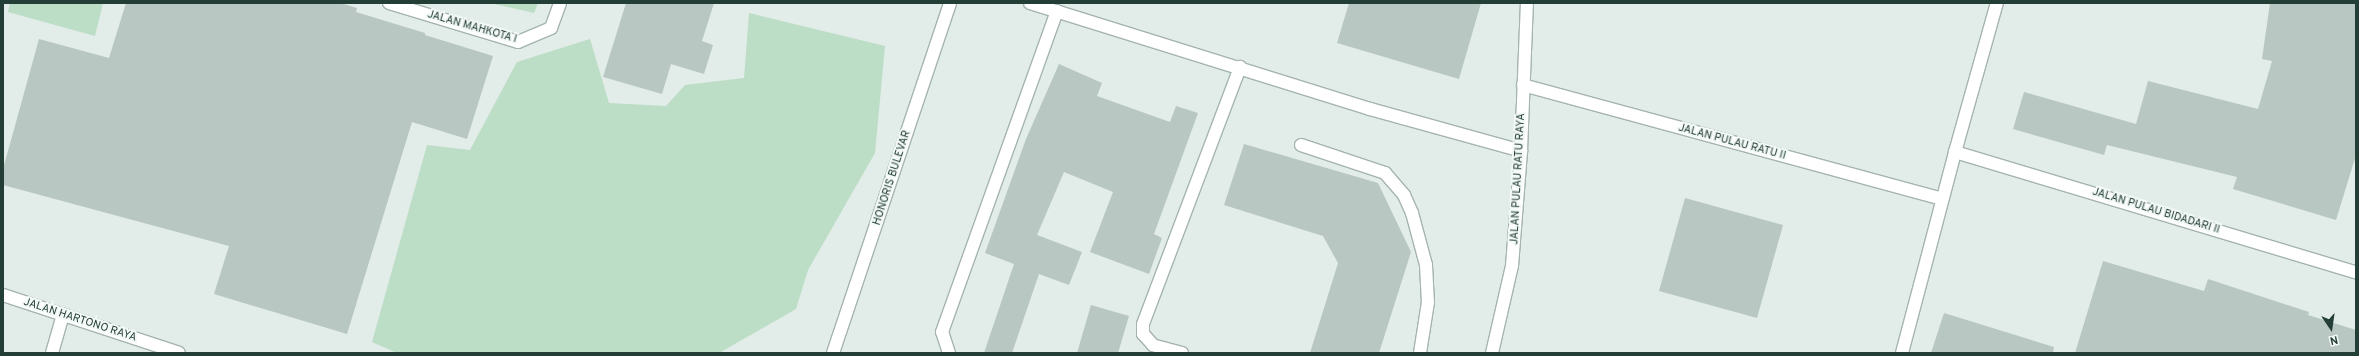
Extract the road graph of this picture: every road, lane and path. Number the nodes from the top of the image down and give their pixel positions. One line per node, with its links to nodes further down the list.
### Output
1 (389, 3): 2 (street, JALAN MAHKOTA I)
2 (560, 3)
3 (950, 3): 19 (street, HONORIS BULEVAR)
4 (1030, 3): 7 (street)
5 (1527, 3): 9 (street, JALAN PULAU RATU RAYA)
6 (1997, 3): 12 (street)
7 (1057, 11): 8 (street); 20 (street)
8 (1240, 67): 11 (street); 21 (street)
9 (1523, 85): 11 (street, JALAN PULAU RATU RAYA); 13 (street, JALAN PULAU RATU II)
10 (1301, 145): 22 (street)
11 (1521, 151): 23 (street, JALAN PULAU RATU RAYA)
12 (1955, 152): 13 (street); 14 (street, JALAN PULAU BIDADARI II)
13 (1942, 199): 24 (street)
14 (2356, 272)
15 (3, 295): 16 (street, JALAN HARTONO RAYA)
16 (63, 315): 17 (street); 18 (street, JALAN HARTONO RAYA)
17 (52, 353)
18 (179, 353)
19 (833, 353)
20 (949, 353)
21 (1182, 353)
22 (1420, 353)
23 (1492, 353)
24 (1902, 353)

